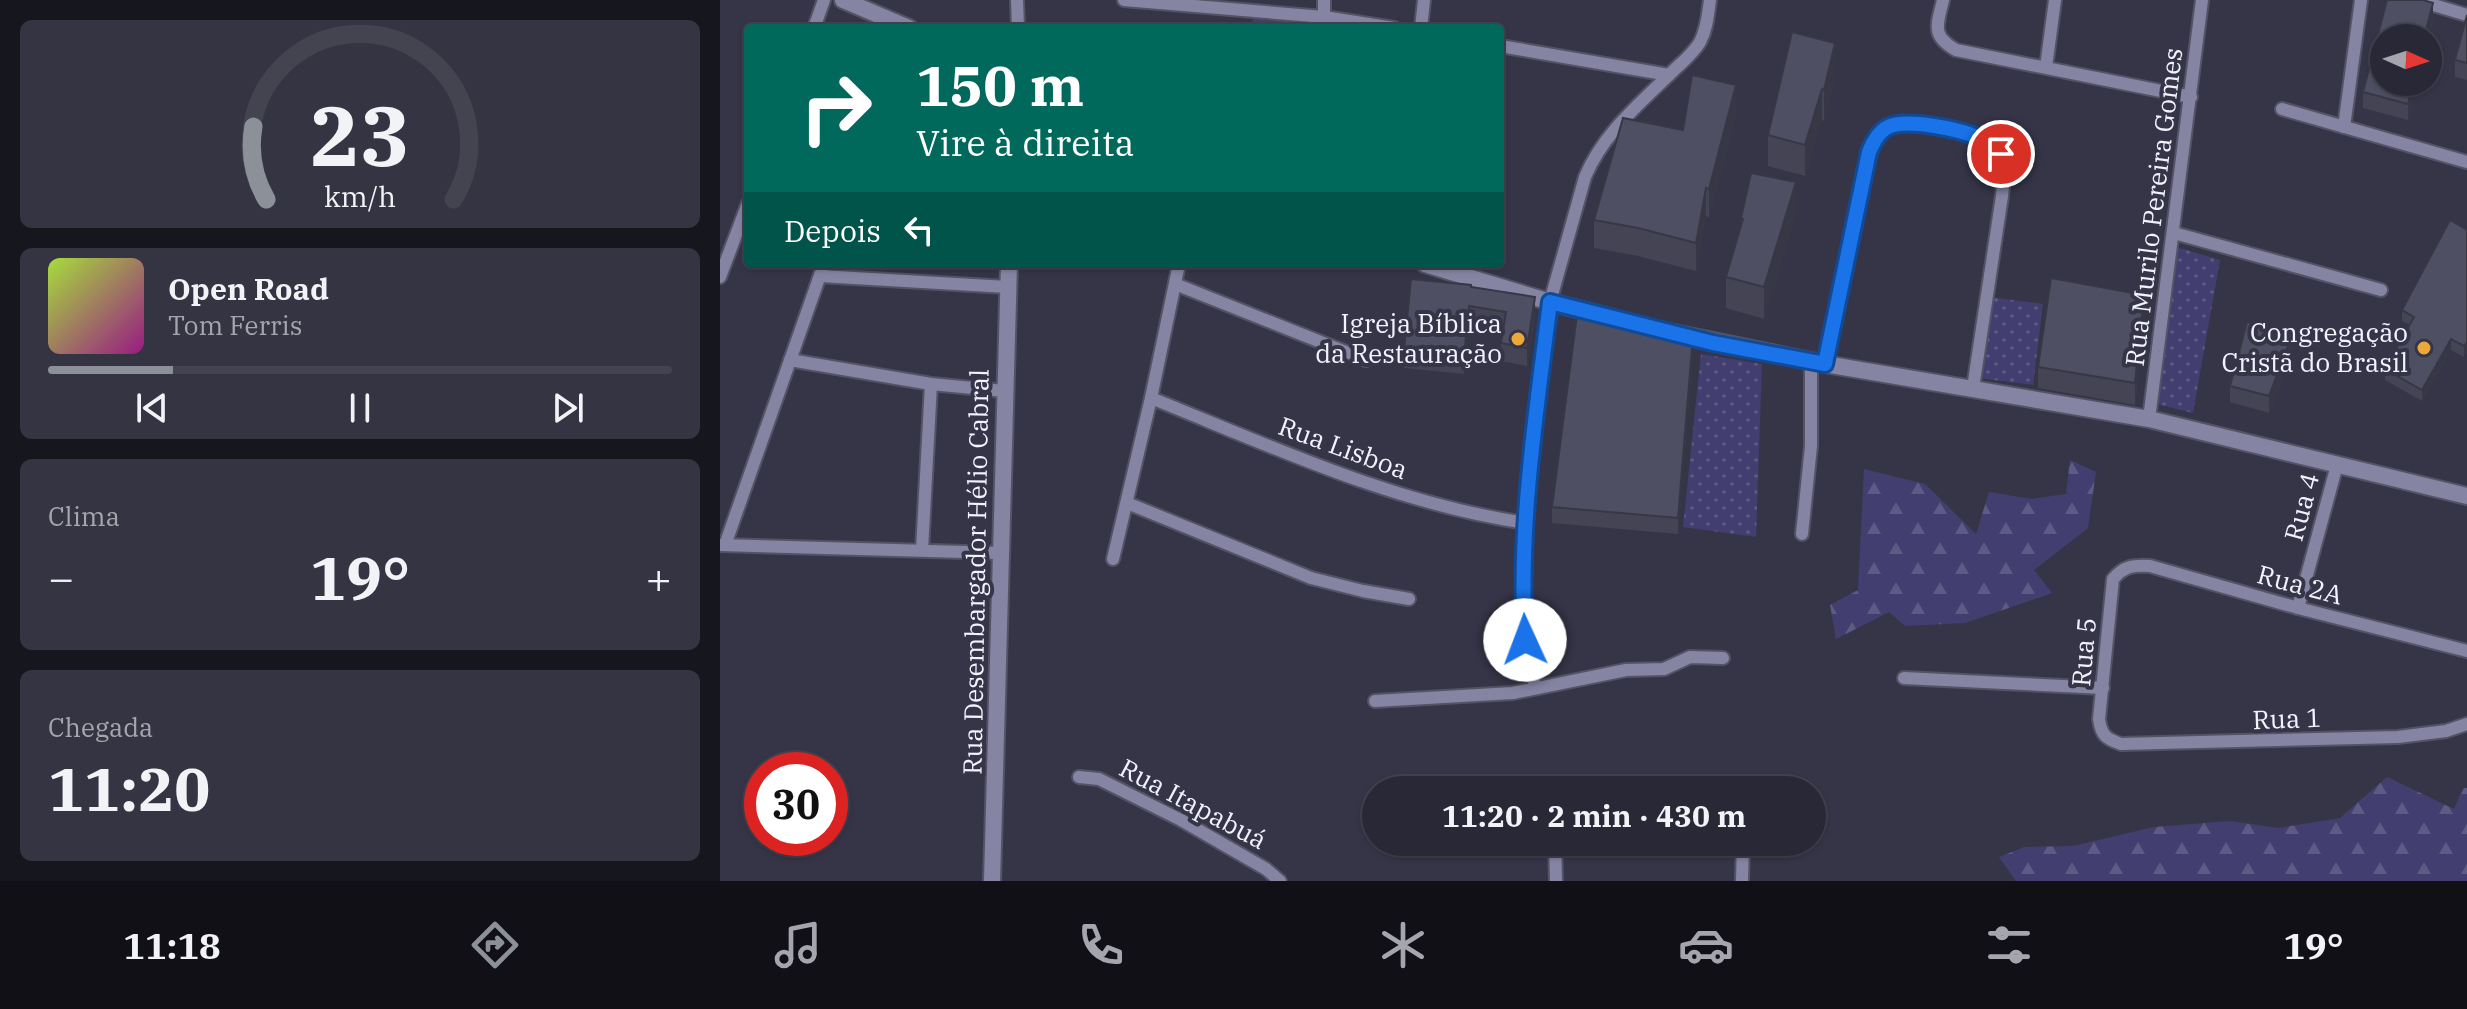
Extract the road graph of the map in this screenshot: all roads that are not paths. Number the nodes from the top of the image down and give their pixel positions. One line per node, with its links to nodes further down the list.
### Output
1 (824, 0): 16 (street)
2 (843, 0): 17 (street)
3 (1017, 0): 18 (street)
4 (1124, 0): 13 (street)
5 (1324, 0): 15 (street)
6 (1424, 0): 20 (street)
7 (1710, 0): 22 (street)
8 (2055, 0): 24 (street)
9 (2202, 0): 26 (street, Rua Murilo Pereira Gomes)
10 (2361, 0): 28 (street)
11 (2417, 0): 14 (street)
12 (1943, 2): 24 (street)
13 (1215, 4): 15 (street)
14 (2467, 15)
15 (1324, 17): 19 (street)
16 (815, 24)
17 (899, 24)
18 (1018, 24)
19 (1369, 24)
20 (1421, 24)
21 (1504, 47): 25 (street)
22 (1695, 49): 23 (street); 25 (street)
23 (1710, 54)
24 (2046, 67): 26 (street)
25 (1669, 75): 40 (street)
26 (2191, 97): 31 (street, Rua Murilo Pereira Gomes)
27 (2282, 109): 28 (street)
28 (2344, 127): 29 (street)
29 (2467, 162)
30 (744, 214): 36 (street)
31 (2174, 233): 39 (street); 50 (street, Rua Murilo Pereira Gomes)
32 (1009, 268): 38 (street, Rua Desembargador Hélio Cabral)
33 (1178, 268): 37 (street)
34 (1438, 268): 40 (street)
35 (822, 270): 38 (street); 43 (street)
36 (720, 277)
37 (1175, 284): 44 (street); 49 (street)
38 (1007, 287): 48 (street, Rua Desembargador Hélio Cabral)
39 (2381, 290)
40 (1550, 302): 41 (street); 54 (street)
41 (1609, 317)
42 (1653, 328): 45 (street)
43 (790, 360): 46 (street); 56 (street)
44 (1366, 360)
45 (1818, 363): 47 (street); 47 (street); 55 (street)
46 (931, 384): 48 (street); 57 (street)
47 (1973, 388): 50 (street)
48 (1004, 391): 58 (street, Rua Desembargador Hélio Cabral)
49 (1151, 398): 53 (street); 54 (street, Rua Lisboa)
50 (2149, 419): 51 (street)
51 (2337, 465): 52 (street); 62 (street, Rua 4)
52 (2467, 496)
53 (1127, 503): 59 (street); 61 (street)
54 (1526, 523): 66 (street)
55 (1802, 534)
56 (723, 545): 57 (street)
57 (922, 550): 58 (street)
58 (1000, 553): 74 (street, Rua Desembargador Hélio Cabral)
59 (1113, 559)
60 (2122, 568): 62 (street, Rua 2A); 67 (street, Rua 5)
61 (1409, 599)
62 (2298, 608): 63 (street, Rua 2A)
63 (2467, 651)
64 (1723, 658): 66 (street)
65 (1904, 678): 67 (street)
66 (1536, 688): 68 (street)
67 (2103, 688): 70 (street, Rua 5)
68 (1375, 701)
69 (2467, 724): 70 (street, Rua 1)
70 (2108, 740)
71 (1079, 777): 75 (street, Rua Itapabuá)
72 (1555, 856): 76 (street)
73 (1743, 856): 77 (street)
74 (992, 881)
75 (1280, 881)
76 (1556, 881)
77 (1742, 881)

